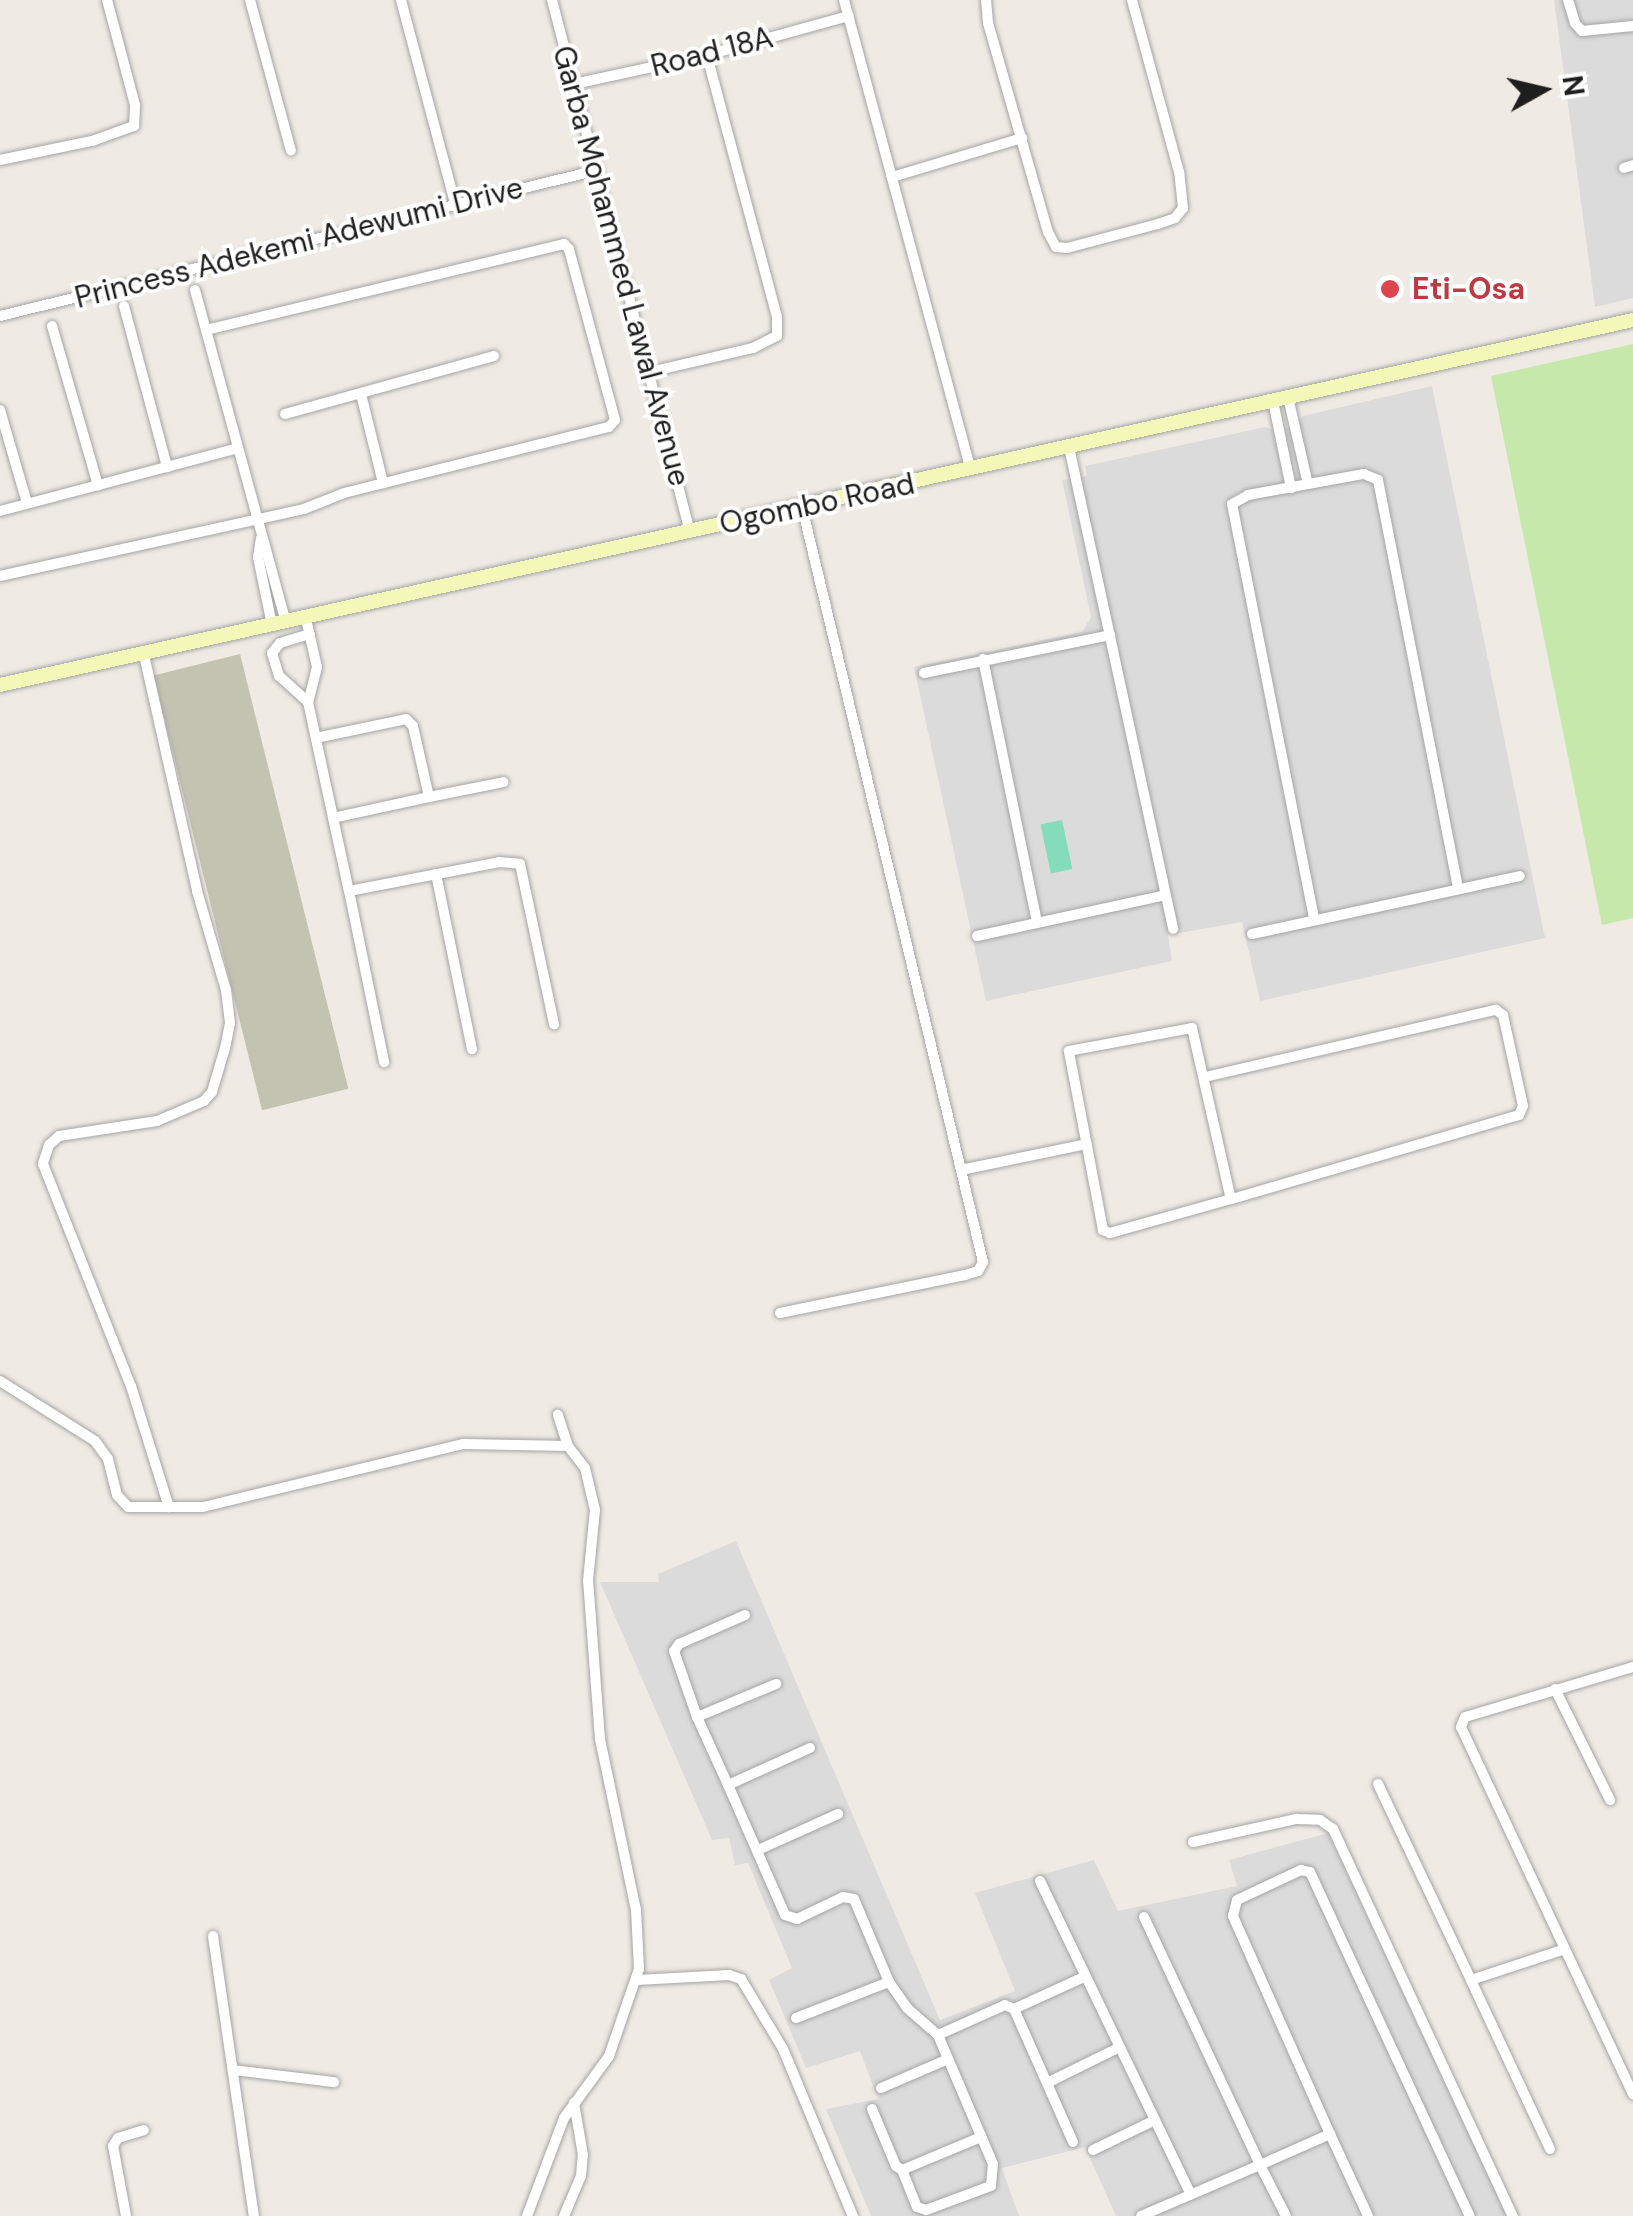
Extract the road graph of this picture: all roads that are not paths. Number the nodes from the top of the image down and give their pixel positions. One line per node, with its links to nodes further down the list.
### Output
1 (107, 0): 15 (street)
2 (250, 0): 14 (street)
3 (401, 0): 18 (street)
4 (552, 0): 12 (street, Garba Mohammed Lawal Avenue)
5 (844, 0): 9 (street)
6 (986, 0): 13 (street)
7 (1132, 0): 13 (street)
8 (1568, 0): 10 (street)
9 (848, 16): 11 (street, Road 18A); 17 (street)
10 (1633, 26)
11 (707, 55): 12 (street, Road 18A); 26 (street)
12 (574, 84): 16 (street, Garba Mohammed Lawal Avenue)
13 (1022, 138): 17 (street)
14 (291, 151)
15 (0, 160)
16 (598, 170): 18 (street, Princess Adekemi Adewumi Drive); 26 (street, Garba Mohammed Lawal Avenue)
17 (892, 177): 34 (street)
18 (456, 206): 21 (street, Princess Adekemi Adewumi Drive)
19 (194, 290): 24 (street)
20 (124, 306): 33 (street)
21 (0, 316)
22 (1633, 320): 28 (main road, Ogombo Road)
23 (52, 326): 37 (street)
24 (206, 330): 32 (street); 35 (street)
25 (494, 356): 27 (street)
26 (650, 372): 43 (street, Garba Mohammed Lawal Avenue)
27 (361, 394): 30 (street); 35 (street)
28 (1280, 399): 31 (main road, Ogombo Road); 36 (street); 38 (street)
29 (0, 410): 39 (street)
30 (285, 414)
31 (1069, 447): 34 (main road, Ogombo Road); 47 (street)
32 (238, 448): 33 (street); 42 (street)
33 (168, 467): 37 (street)
34 (970, 470): 40 (main road, Ogombo Road)
35 (383, 482): 42 (street)
36 (1308, 484): 38 (street); 59 (street)
37 (98, 485): 39 (street)
38 (1291, 488): 62 (street)
39 (27, 504): 41 (street)
40 (802, 507): 43 (main road, Ogombo Road); 72 (street)
41 (0, 510)
42 (256, 519): 44 (street); 45 (street)
43 (690, 532): 46 (main road, Ogombo Road)
44 (0, 576)
45 (279, 624): 46 (main road, Ogombo Road); 48 (main road, Ogombo Road)
46 (308, 626): 52 (street); 52 (street)
47 (1110, 635): 49 (street); 61 (street)
48 (144, 656): 51 (main road, Ogombo Road); 78 (street)
49 (983, 659): 50 (street); 63 (street)
50 (924, 673)
51 (0, 684)
52 (308, 702): 53 (street)
53 (316, 738): 55 (street); 56 (street)
54 (504, 782): 55 (street)
55 (430, 797): 56 (street)
56 (333, 818): 60 (street)
57 (436, 874): 60 (street); 67 (street); 68 (street)
58 (1520, 876): 59 (street)
59 (1458, 888): 62 (street)
60 (349, 891): 69 (street)
61 (1166, 895): 63 (street); 64 (street)
62 (1314, 918): 65 (street)
63 (1037, 923): 66 (street)
64 (1173, 929)
65 (1252, 934)
66 (977, 936)
67 (554, 1024)
68 (472, 1049)
69 (384, 1062)
70 (1205, 1077): 71 (street); 73 (street); 73 (street)
71 (1086, 1144): 72 (street); 73 (street)
72 (961, 1170): 74 (street)
73 (1231, 1199)
74 (780, 1313)
75 (0, 1381): 78 (street)
76 (558, 1416): 77 (street)
77 (568, 1446): 78 (street); 96 (street)
78 (169, 1506)
79 (745, 1615): 83 (street)
80 (1633, 1667): 82 (street)
81 (776, 1684): 83 (street)
82 (1554, 1689): 87 (street); 94 (street)
83 (697, 1718): 86 (street)
84 (810, 1748): 86 (street)
85 (1378, 1784): 97 (street)
86 (728, 1785): 90 (street)
87 (1610, 1800)
88 (838, 1814): 90 (street)
89 (1193, 1842): 130 (street)
90 (758, 1850): 98 (street)
91 (1040, 1881): 95 (street)
92 (1144, 1917): 118 (street)
93 (213, 1936): 104 (street)
94 (1562, 1950): 97 (street); 108 (street)
95 (1086, 1976): 99 (street); 102 (street)
96 (637, 1980): 109 (street); 125 (street)
97 (1471, 1980): 116 (street)
98 (889, 1982): 100 (street); 101 (street)
99 (1014, 2009): 101 (street); 106 (street)
100 (796, 2018)
101 (938, 2035): 103 (street)
102 (1120, 2047): 106 (street); 111 (street)
103 (946, 2060): 107 (street); 114 (street)
104 (233, 2070): 105 (street); 122 (street)
105 (334, 2082)
106 (1047, 2083): 115 (street)
107 (881, 2088)
108 (1633, 2096)
109 (574, 2102): 123 (street); 124 (street)
110 (872, 2110): 119 (street)
111 (1155, 2120): 117 (street); 120 (street)
112 (144, 2130): 121 (street)
113 (1330, 2134): 118 (street); 128 (street); 129 (street)
114 (981, 2137): 119 (street); 119 (street)
115 (1073, 2142)
116 (1550, 2149)
117 (1093, 2150)
118 (1260, 2165): 120 (street); 127 (street)
119 (902, 2170)
120 (1191, 2195): 126 (street)
121 (126, 2216)
122 (254, 2216)
123 (528, 2216)
124 (564, 2216)
125 (853, 2216)
126 (1141, 2216)
127 (1286, 2216)
128 (1368, 2216)
129 (1470, 2216)
130 (1512, 2216)

